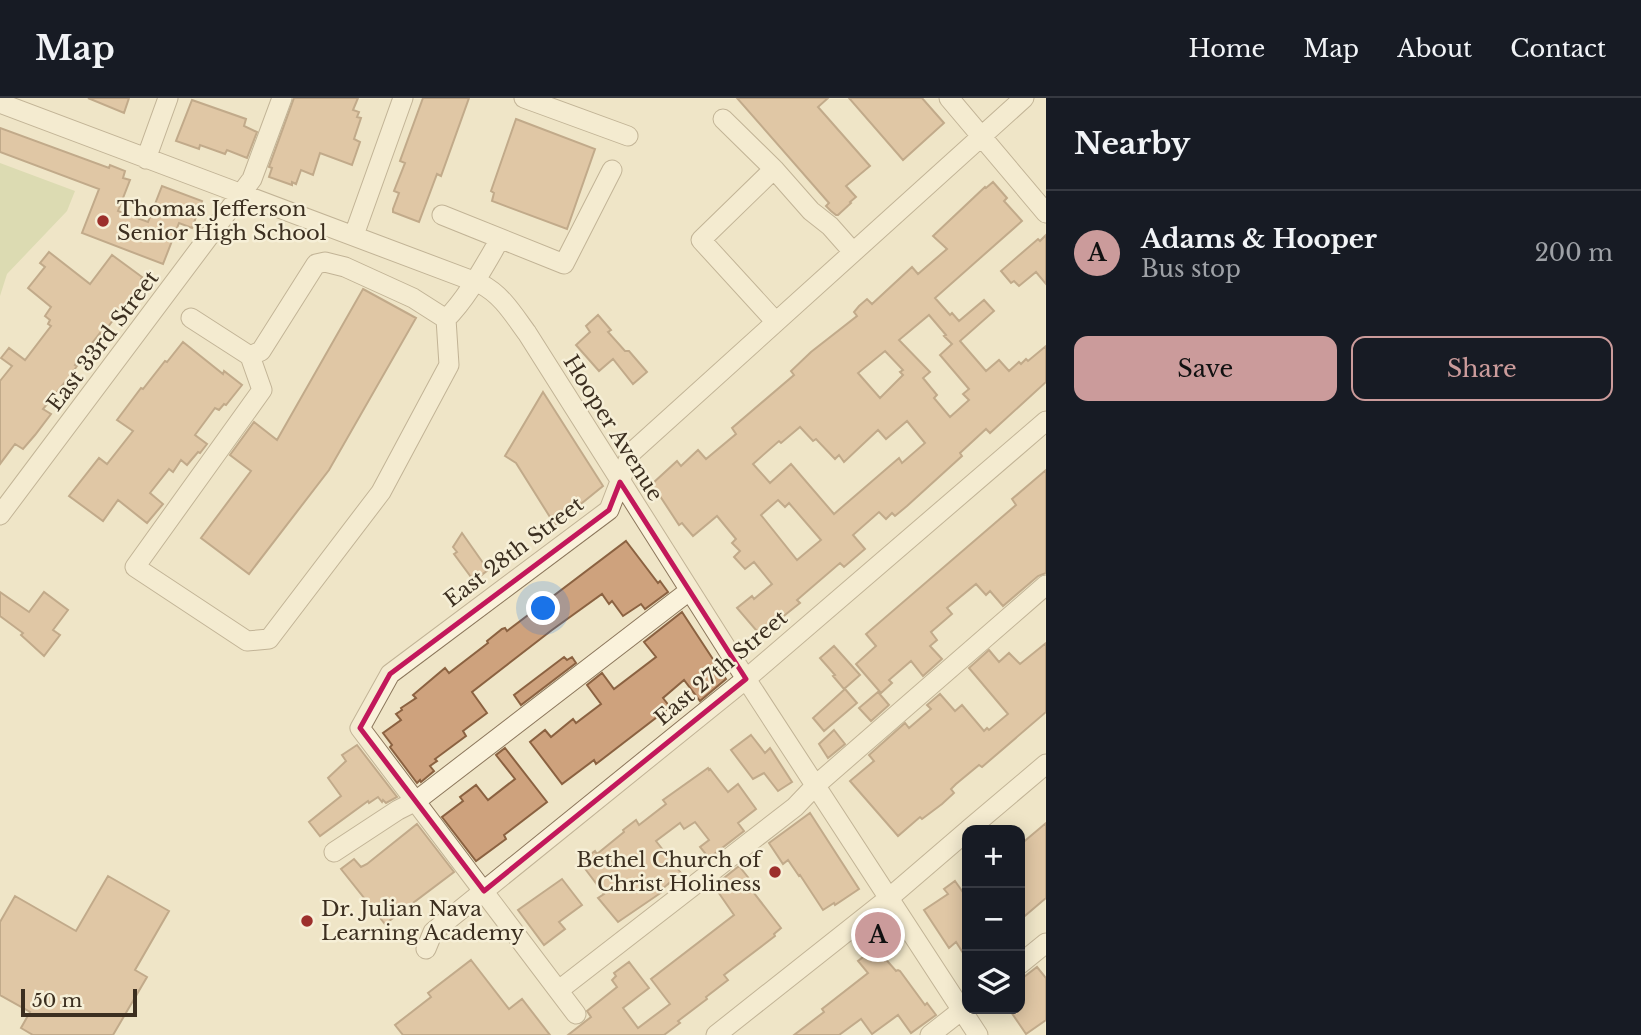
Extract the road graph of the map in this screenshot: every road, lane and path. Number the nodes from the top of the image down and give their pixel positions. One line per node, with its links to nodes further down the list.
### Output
1 (168, 98): 11 (street)
2 (282, 98): 14 (street, East 33rd Street)
3 (403, 98): 17 (street)
4 (524, 98): 9 (street)
5 (950, 98): 10 (street)
6 (1024, 98): 10 (street, East 28th Street)
7 (0, 103): 11 (street, Hooper Avenue)
8 (723, 118): 12 (street)
9 (628, 136)
10 (982, 136): 15 (street); 19 (street, East 28th Street)
11 (146, 159): 14 (street, Hooper Avenue)
12 (774, 169): 19 (street); 23 (street)
13 (612, 170): 18 (street)
14 (241, 194): 17 (street, Hooper Avenue); 27 (street, East 33rd Street)
15 (1046, 213)
16 (442, 215): 18 (street)
17 (354, 235): 20 (street, Hooper Avenue)
18 (500, 239): 20 (street)
19 (853, 252): 23 (street, East 28th Street)
20 (474, 282): 22 (street); 26 (street, Hooper Avenue)
21 (191, 318): 24 (street)
22 (446, 319): 24 (street); 24 (street)
23 (776, 322): 26 (street, East 28th Street)
24 (250, 356)
25 (1046, 421): 30 (street, East 27th Street)
26 (620, 482): 29 (street, Hooper Avenue); 33 (street, East 28th Street)
27 (0, 515)
28 (1046, 585): 32 (street)
29 (689, 591): 30 (street, Hooper Avenue); 33 (street)
30 (746, 679): 32 (street, Hooper Avenue); 37 (street, East 27th Street)
31 (1046, 764): 34 (street)
32 (816, 785): 38 (street, Hooper Avenue); 42 (street)
33 (416, 801): 36 (street); 37 (street, East 28th Street)
34 (975, 825)
35 (962, 836): 38 (street)
36 (334, 852)
37 (484, 891): 40 (street, East 27th Street); 42 (street, East 28th Street)
38 (889, 898): 43 (street, Hooper Avenue); 47 (street)
39 (1046, 943): 41 (street)
40 (426, 949)
41 (1025, 960)
42 (559, 990): 45 (street, East 28th Street)
43 (962, 1004)
44 (962, 1010): 48 (street)
45 (576, 1014)
46 (968, 1014): 49 (street, Hooper Avenue)
47 (716, 1035)
48 (930, 1035)
49 (978, 1035)

